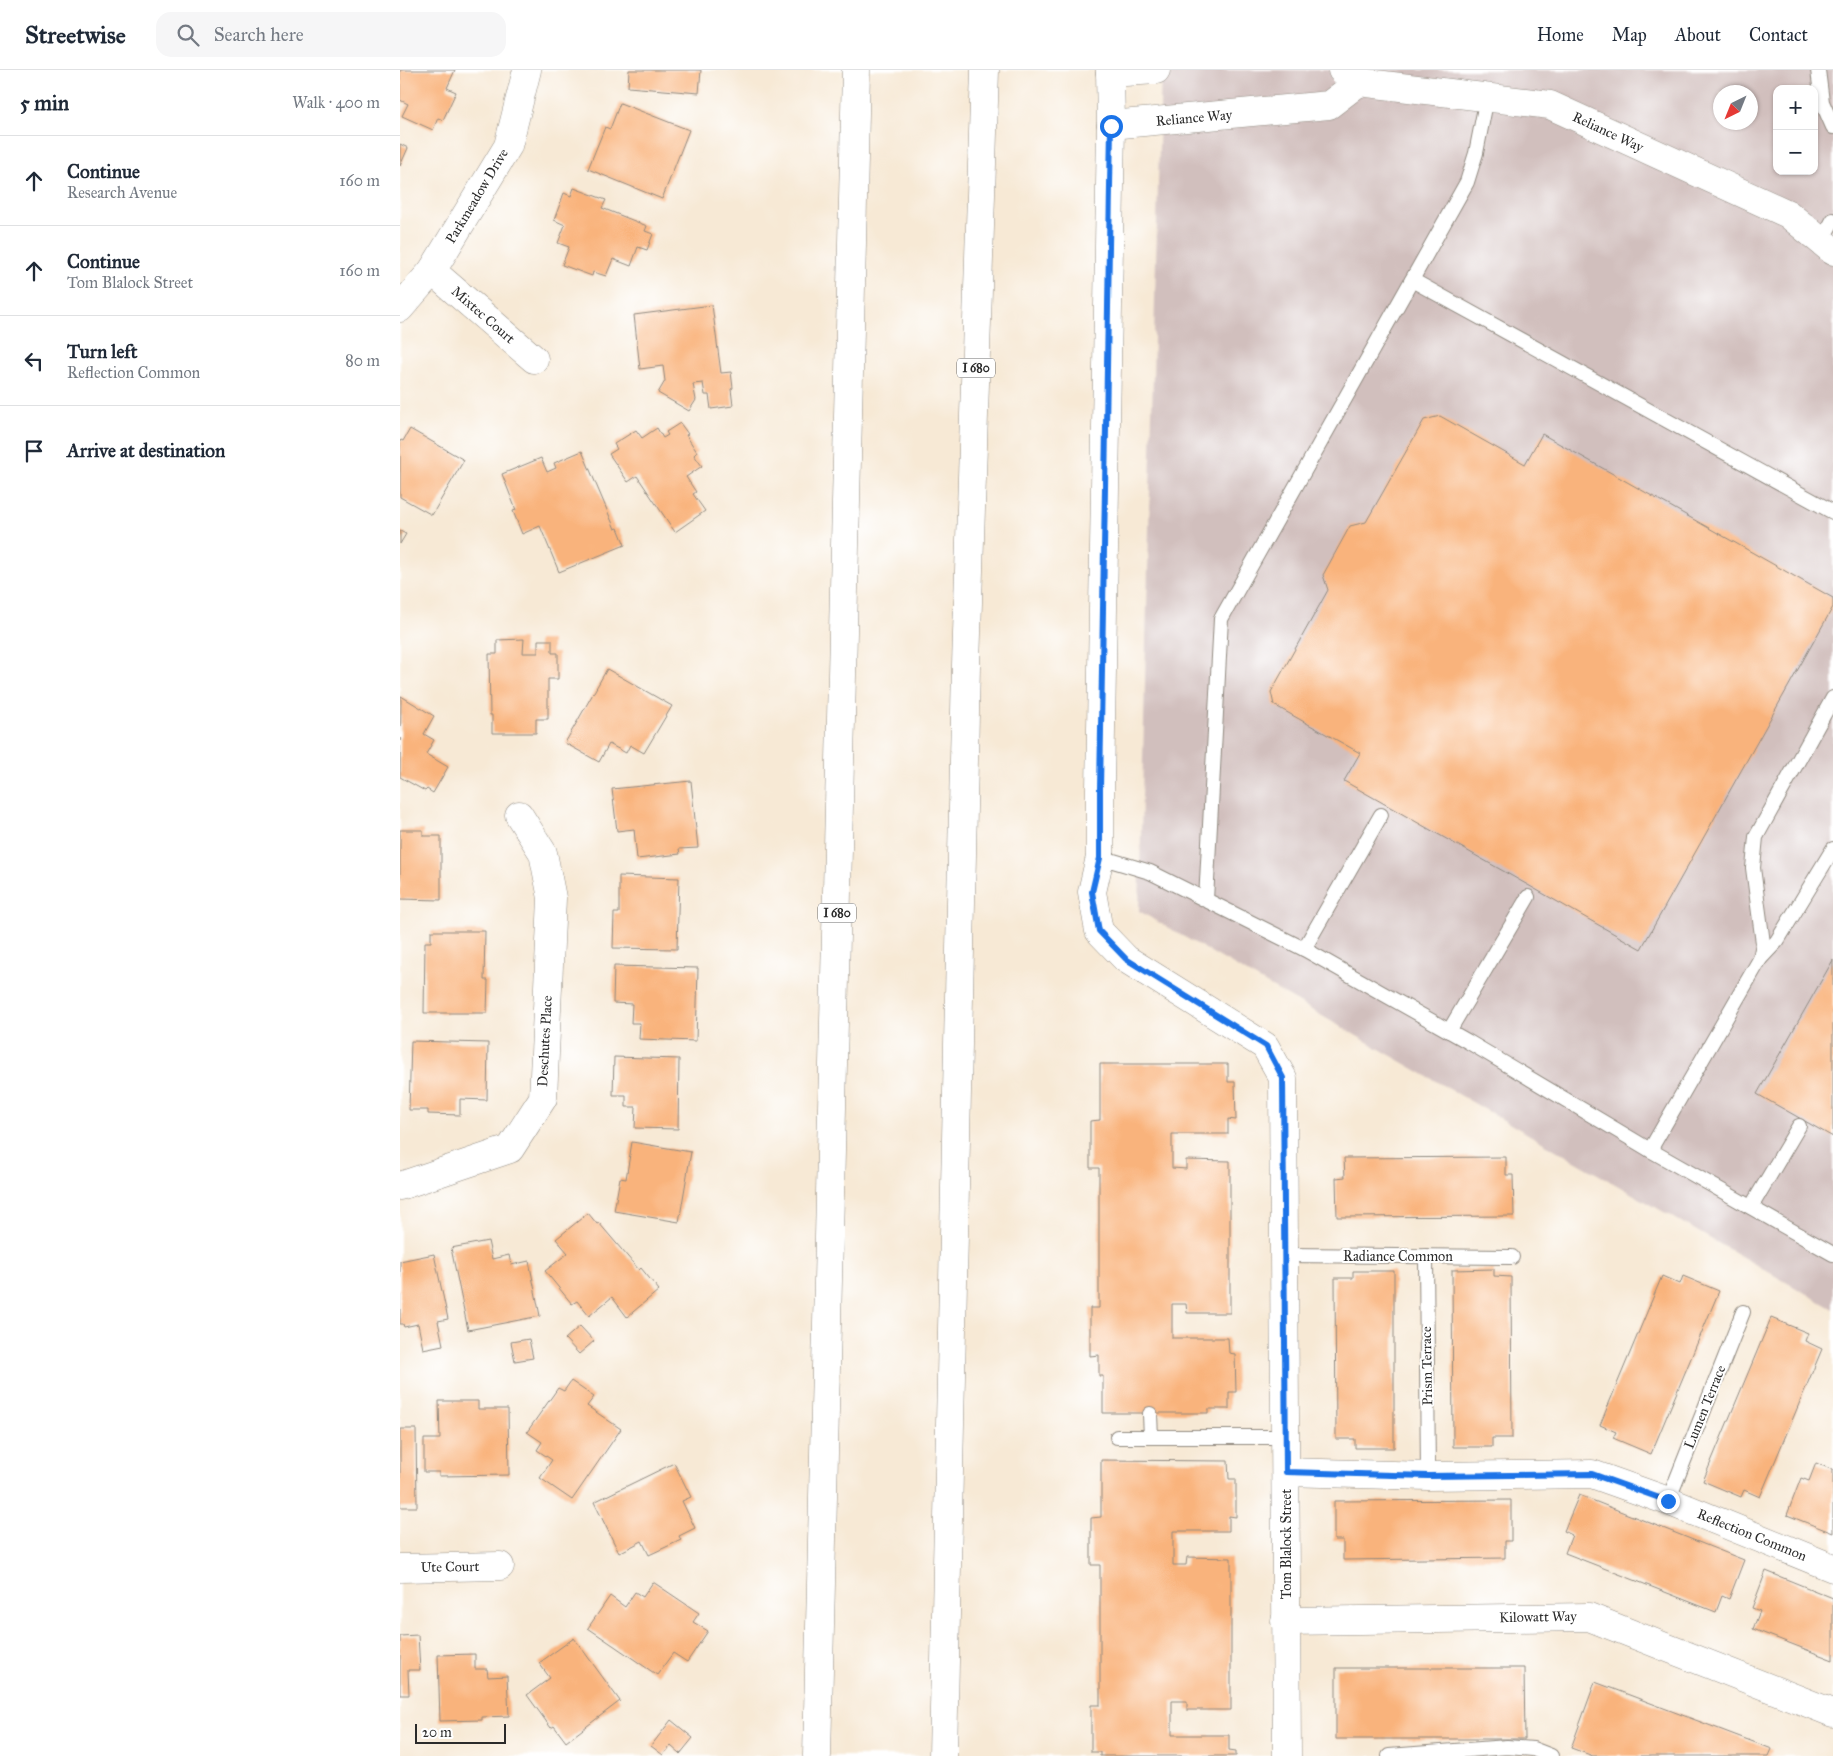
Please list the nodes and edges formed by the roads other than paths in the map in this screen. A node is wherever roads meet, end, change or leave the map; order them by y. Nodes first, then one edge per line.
1 (528, 70) edge
2 (856, 70) edge
3 (985, 70) edge
4 (1156, 70) edge
5 (1818, 70) edge
6 (1110, 72) edge
7 (1350, 76) edge
8 (1391, 78) edge
9 (1487, 97) junction
10 (1111, 126) junction
11 (1833, 127) edge
12 (1829, 238) edge
13 (432, 271) junction
14 (1412, 280) junction
15 (400, 308) edge
16 (534, 359) dead end
17 (1833, 512) edge
18 (1833, 698) edge
19 (520, 815) dead end
20 (1381, 815) dead end
21 (1833, 849) edge
22 (1100, 858) junction
23 (1528, 898) dead end
24 (1206, 900) junction
25 (1304, 949) junction
26 (1760, 959) junction
27 (1449, 1031) junction
28 (1799, 1126) dead end
29 (1650, 1150) junction
30 (400, 1186) edge
31 (1751, 1207) junction
32 (1833, 1254) edge
33 (1284, 1255) junction
34 (1426, 1256) junction
35 (1512, 1257) dead end
36 (1743, 1312) dead end
37 (1150, 1414) dead end
38 (1117, 1437) dead end
39 (1151, 1437) junction
40 (1286, 1437) junction
41 (1286, 1472) junction
42 (1428, 1476) junction
43 (1668, 1501) junction
44 (500, 1566) dead end
45 (400, 1568) edge
46 (1833, 1568) edge
47 (1285, 1621) junction
48 (1833, 1713) edge
49 (1422, 1755) edge
50 (817, 1756) edge
51 (943, 1756) edge
52 (1287, 1756) edge
53 (1389, 1756) edge
54 (1551, 1756) edge

1 - 13 main road, Parkmeadow Drive
2 - 50 main road, I 680
3 - 51 main road, I 680
4 - 6 main road
5 - 11 lane
6 - 10 main road, Tom Blalock Street
7 - 8 main road, Reliance Way
7 - 10 main road, Reliance Way
8 - 9 main road, Reliance Way
9 - 12 main road, Reliance Way
9 - 14 lane
10 - 22 main road, Tom Blalock Street
13 - 15 main road, Parkmeadow Drive
13 - 16 main road, Mixtec Court
14 - 17 lane
14 - 24 lane
18 - 26 lane
19 - 30 main road, Deschutes Place
20 - 25 lane
21 - 26 lane
22 - 24 lane
22 - 33 main road, Tom Blalock Street
23 - 27 lane
24 - 25 lane
25 - 27 lane
26 - 29 lane
27 - 29 lane
28 - 31 lane
29 - 31 lane
31 - 32 lane
33 - 34 lane, Radiance Common
33 - 40 main road, Tom Blalock Street
34 - 35 lane, Radiance Common
34 - 42 lane, Prism Terrace
36 - 43 lane, Lumen Terrace
37 - 39 lane
38 - 39 lane
39 - 40 lane
40 - 41 main road, Tom Blalock Street
41 - 42 main road, Reflection Common
41 - 47 main road, Tom Blalock Street
42 - 43 main road, Reflection Common
43 - 46 main road, Reflection Common
44 - 45 main road, Ute Court
47 - 48 main road, Kilowatt Way
47 - 52 main road, Tom Blalock Street
49 - 53 lane
49 - 54 lane

